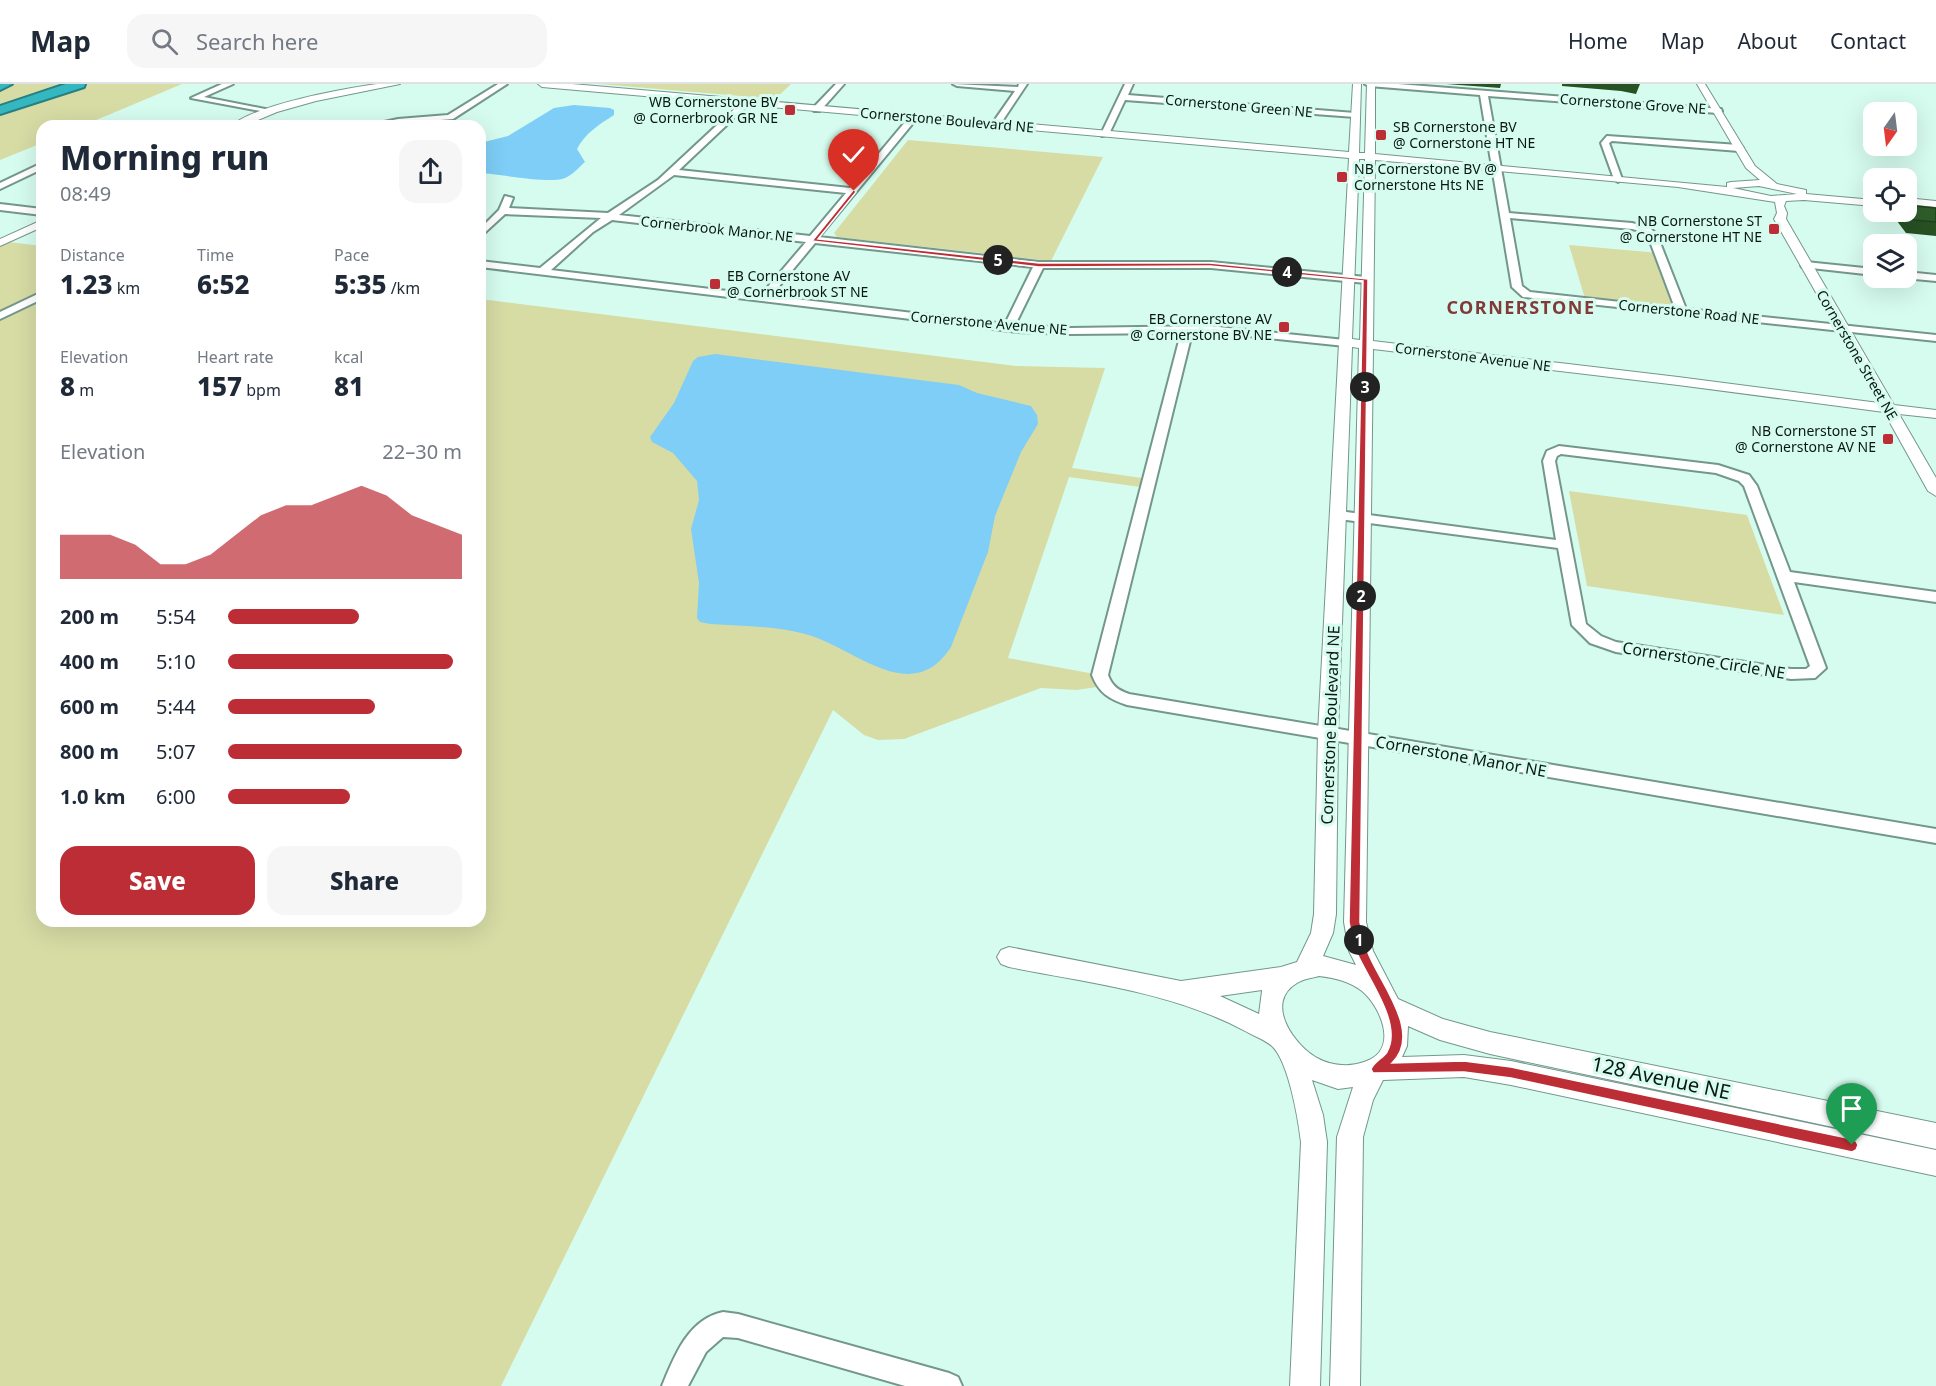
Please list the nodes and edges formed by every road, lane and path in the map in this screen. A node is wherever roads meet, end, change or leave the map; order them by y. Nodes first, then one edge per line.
1 (6, 84) edge
2 (60, 84) edge
3 (79, 84) edge
4 (229, 84) edge
5 (396, 84) edge
6 (503, 84) edge
7 (542, 84) edge
8 (840, 84) edge
9 (957, 84) edge
10 (1129, 84) edge
11 (1357, 84) edge
12 (1370, 84) edge
13 (1701, 84) edge
14 (0, 86) edge
15 (1010, 86) edge
16 (1021, 87) edge
17 (1484, 93) junction
18 (1003, 97) dead end
19 (1122, 97) junction
20 (747, 102) junction
21 (0, 105) edge
22 (817, 109) junction
23 (0, 110) edge
24 (271, 111) junction
25 (1718, 111) junction
26 (1355, 116) junction
27 (914, 117) junction
28 (250, 120) edge
29 (398, 120) edge
30 (996, 124) junction
31 (1105, 134) junction
32 (1739, 148) junction
33 (1353, 155) junction
34 (1368, 157) junction
35 (1497, 168) junction
36 (1751, 168) junction
37 (36, 169) edge
38 (671, 172) junction
39 (1618, 179) junction
40 (0, 186) edge
41 (1748, 190) junction
42 (854, 191) junction
43 (1782, 193) junction
44 (508, 198) dead end
45 (1863, 200) edge
46 (1917, 205) edge
47 (1936, 206) edge
48 (0, 207) edge
49 (36, 211) edge
50 (503, 211) junction
51 (1504, 215) junction
52 (609, 216) junction
53 (1780, 219) junction
54 (36, 226) edge
55 (486, 228) edge
56 (814, 240) junction
57 (0, 243) edge
58 (486, 265) edge
59 (1039, 265) junction
60 (1806, 266) junction
61 (1863, 271) edge
62 (542, 272) junction
63 (1917, 276) edge
64 (1348, 278) junction
65 (1936, 278) edge
66 (1366, 280) junction
67 (36, 298) edge
68 (764, 298) junction
69 (1682, 312) junction
70 (0, 316) edge
71 (1009, 327) junction
72 (1842, 328) junction
73 (1187, 329) junction
74 (1936, 338) edge
75 (1345, 343) junction
76 (1365, 345) junction
77 (1885, 404) junction
78 (1936, 406) edge
79 (1936, 414) edge
80 (1936, 491) edge
81 (1339, 515) junction
82 (1362, 518) junction
83 (1564, 545) junction
84 (1785, 576) junction
85 (1936, 597) edge
86 (1328, 733) junction
87 (1358, 738) junction
88 (1936, 836) edge
89 (1010, 957) dead end
90 (1306, 967) junction
91 (1284, 978) junction
92 (1179, 991) junction
93 (1386, 1001) junction
94 (1285, 1046) junction
95 (1376, 1070) junction
96 (1936, 1136) edge
97 (1936, 1164) edge
98 (675, 1386) edge
99 (949, 1386) edge
100 (1305, 1386) edge
101 (1345, 1386) edge

1 - 14 highway
2 - 21 highway
3 - 23 highway
4 - 24 street
5 - 24 street
6 - 29 street
7 - 20 street, Cornerstone Boulevard NE
8 - 22 street
9 - 15 street
10 - 19 street
11 - 26 street, Cornerstone Boulevard NE
12 - 17 street, Cornerstone Grove NE
12 - 34 street, Cornerstone Boulevard NE
13 - 25 street
15 - 16 street
15 - 18 street
16 - 30 street
17 - 25 street, Cornerstone Grove NE
17 - 35 street, Cornerstone Road NE
19 - 26 street, Cornerstone Green NE
19 - 31 street
20 - 22 street, Cornerstone Boulevard NE
20 - 38 street
22 - 27 street, Cornerstone Boulevard NE
24 - 28 street
25 - 32 street
26 - 33 street, Cornerstone Boulevard NE
27 - 30 street, Cornerstone Boulevard NE
27 - 42 street
30 - 31 street, Cornerstone Boulevard NE
31 - 33 street, Cornerstone Boulevard NE
32 - 36 street
32 - 39 street
33 - 34 street
33 - 64 street, Cornerstone Boulevard NE
34 - 35 street
34 - 66 street, Cornerstone Boulevard NE
35 - 39 street
35 - 51 street, Cornerstone Road NE
36 - 41 street
36 - 43 street
37 - 40 street
38 - 42 street
38 - 52 street
39 - 41 street
41 - 43 street
41 - 43 street
41 - 53 street, Cornerstone Street NE
42 - 56 street
43 - 45 street
43 - 53 street
44 - 50 street
46 - 47 street
48 - 49 street
50 - 52 street, Cornerbrook Manor NE
50 - 55 street
51 - 69 street
51 - 69 street, Cornerstone Road NE
52 - 56 street, Cornerbrook Manor NE
52 - 62 street
53 - 60 street, Cornerstone Street NE
54 - 57 street
56 - 59 street, Cornerbrook Manor NE
56 - 68 street
58 - 62 street, Cornerstone Avenue NE
59 - 64 street, Cornerbrook Manor NE
59 - 71 street
60 - 61 street
60 - 72 street, Cornerstone Street NE
62 - 68 street, Cornerstone Avenue NE
63 - 65 street
64 - 66 street, Cornerbrook Manor NE
64 - 75 street, Cornerstone Boulevard NE
66 - 76 street, Cornerstone Boulevard NE
67 - 70 street
68 - 71 street, Cornerstone Avenue NE
69 - 72 street, Cornerstone Road NE
71 - 73 street, Cornerstone Avenue NE
72 - 74 street, Cornerstone Road NE
72 - 77 street, Cornerstone Street NE
73 - 75 street, Cornerstone Avenue NE
73 - 86 street, Cornerstone Manor NE
75 - 76 street, Cornerstone Avenue NE
75 - 81 street, Cornerstone Boulevard NE
76 - 77 street, Cornerstone Avenue NE
76 - 82 street, Cornerstone Boulevard NE
77 - 78 street, Cornerstone Avenue NE
77 - 79 street, Cornerstone Avenue NE
77 - 80 street, Cornerstone Street NE
81 - 82 street
81 - 86 street, Cornerstone Boulevard NE
82 - 83 street
82 - 87 street, Cornerstone Boulevard NE
83 - 84 street, Cornerstone Circle NE
83 - 84 street, Cornerstone Circle NE
84 - 85 street
86 - 87 street, Cornerstone Manor NE
86 - 90 street, Cornerstone Boulevard NE
87 - 88 street, Cornerstone Manor NE
87 - 93 street, Cornerstone Boulevard NE
89 - 92 street
90 - 91 street
90 - 93 street
91 - 92 street
91 - 94 street
92 - 94 street
93 - 95 street
93 - 96 street, 128 Avenue NE
94 - 95 street
94 - 100 street
95 - 97 street, 128 Avenue NE
95 - 101 street
98 - 99 street

